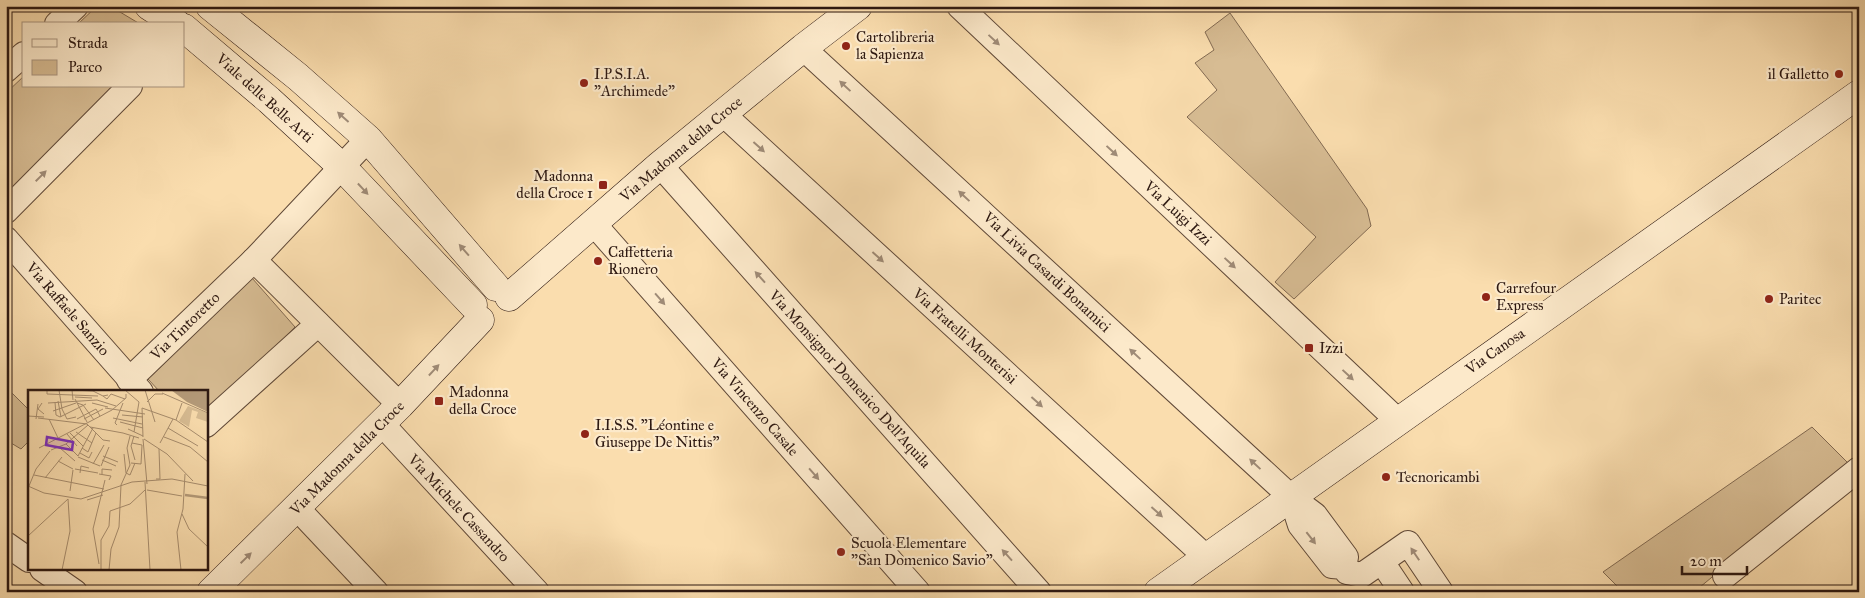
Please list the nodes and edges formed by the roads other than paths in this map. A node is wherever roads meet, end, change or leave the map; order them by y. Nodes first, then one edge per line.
1 (76, 6) edge
2 (149, 6) edge
3 (209, 6) edge
4 (959, 6) edge
5 (846, 9) edge
6 (59, 22) edge
7 (173, 22) edge
8 (185, 27) edge
9 (185, 31) edge
10 (803, 48) junction
11 (22, 56) edge
12 (6, 70) edge
13 (128, 88) edge
14 (1859, 94) edge
15 (723, 114) junction
16 (368, 139) junction
17 (660, 165) junction
18 (343, 168) junction
19 (6, 211) edge
20 (593, 223) junction
21 (6, 239) edge
22 (254, 260) junction
23 (502, 292) junction
24 (477, 313) junction
25 (318, 324) junction
26 (135, 386) edge
27 (391, 415) junction
28 (1397, 420) junction
29 (208, 423) edge
30 (1859, 470) edge
31 (1291, 497) junction
32 (297, 508) junction
33 (6, 544) edge
34 (1207, 558) junction
35 (28, 559) edge
36 (1382, 562) junction
37 (43, 570) edge
38 (1725, 576) dead end
39 (75, 592) edge
40 (211, 592) edge
41 (376, 592) edge
42 (537, 592) edge
43 (918, 592) edge
44 (1040, 592) edge
45 (1158, 592) edge
46 (1402, 592) edge
47 (1441, 592) edge

1 - 6 street
2 - 7 street, Viale delle Belle Arti
3 - 8 street
16 -> 3 street
4 -> 28 street, Via Luigi Izzi
5 - 10 street, Via Madonna della Croce
9 - 18 street, Viale delle Belle Arti
10 - 15 street, Via Madonna della Croce
31 -> 10 street, Via Livia Casardi Bonamici
11 - 12 street
19 -> 13 street
14 - 28 street, Via Canosa
15 - 17 street, Via Madonna della Croce
15 -> 34 street, Via Fratelli Monterisi
16 - 18 street
23 -> 16 street
17 - 20 street, Via Madonna della Croce
44 -> 17 street, Via Monsignor Domenico Dell'Aquila
18 - 22 street, Via Tintoretto
18 -> 24 street, Viale delle Belle Arti
20 - 23 street, Via Madonna della Croce
20 -> 43 street, Via Vincenzo Casale
21 - 26 street, Via Raffaele Sanzio
22 - 25 street
22 - 26 street, Via Tintoretto
23 - 24 street, Via Madonna della Croce
27 -> 24 street, Via Madonna della Croce
25 - 27 street
25 - 29 street
27 - 32 street, Via Madonna della Croce
27 - 42 street, Via Michele Cassandro
28 - 31 street, Via Canosa
30 - 38 street
31 - 34 street, Via Canosa
31 - 36 street, Via Livia Casardi Bonamici
40 -> 32 street, Via Madonna della Croce
32 - 41 street
33 - 35 street
34 - 45 street, Via Canosa
36 - 46 street
47 -> 36 street
37 - 39 street

